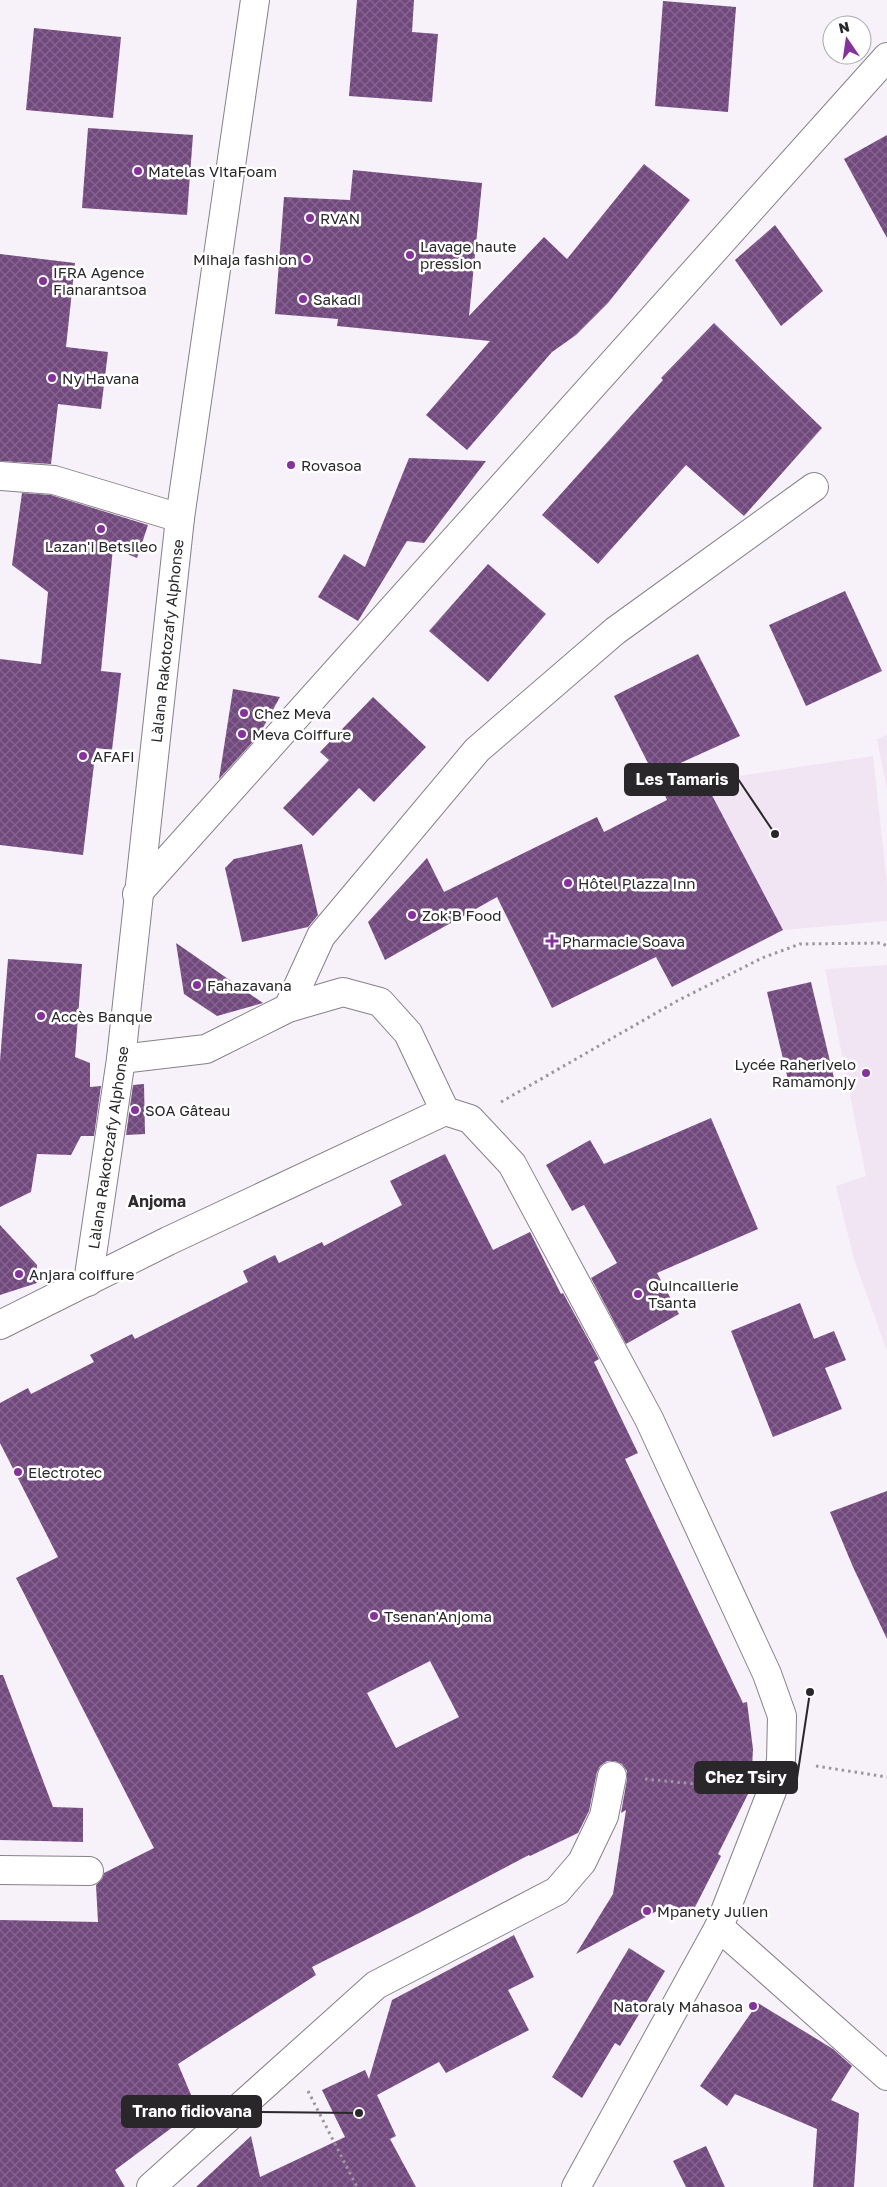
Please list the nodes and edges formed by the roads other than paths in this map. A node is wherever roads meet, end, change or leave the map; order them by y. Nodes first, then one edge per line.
1 (255, 0) edge
2 (887, 56) edge
3 (0, 476) edge
4 (814, 487) dead end
5 (180, 518) junction
6 (137, 894) junction
7 (288, 1008) junction
8 (120, 1059) junction
9 (445, 1111) junction
10 (88, 1282) junction
11 (0, 1325) edge
12 (612, 1776) road end
13 (0, 1870) edge
14 (89, 1871) dead end
15 (719, 1927) junction
16 (887, 2076) edge
17 (151, 2187) edge
18 (576, 2187) edge

1 - 5 street, Làlana Rakotozafy Alphonse
2 - 6 street
3 - 5 street
4 - 7 street
5 - 6 street, Làlana Rakotozafy Alphonse
6 - 8 street, Làlana Rakotozafy Alphonse
7 - 8 street
7 - 9 street
8 - 10 street, Làlana Rakotozafy Alphonse
9 - 10 street
9 - 15 street
10 - 11 street
12 - 17 street
13 - 14 street
15 - 16 street
15 - 18 street

